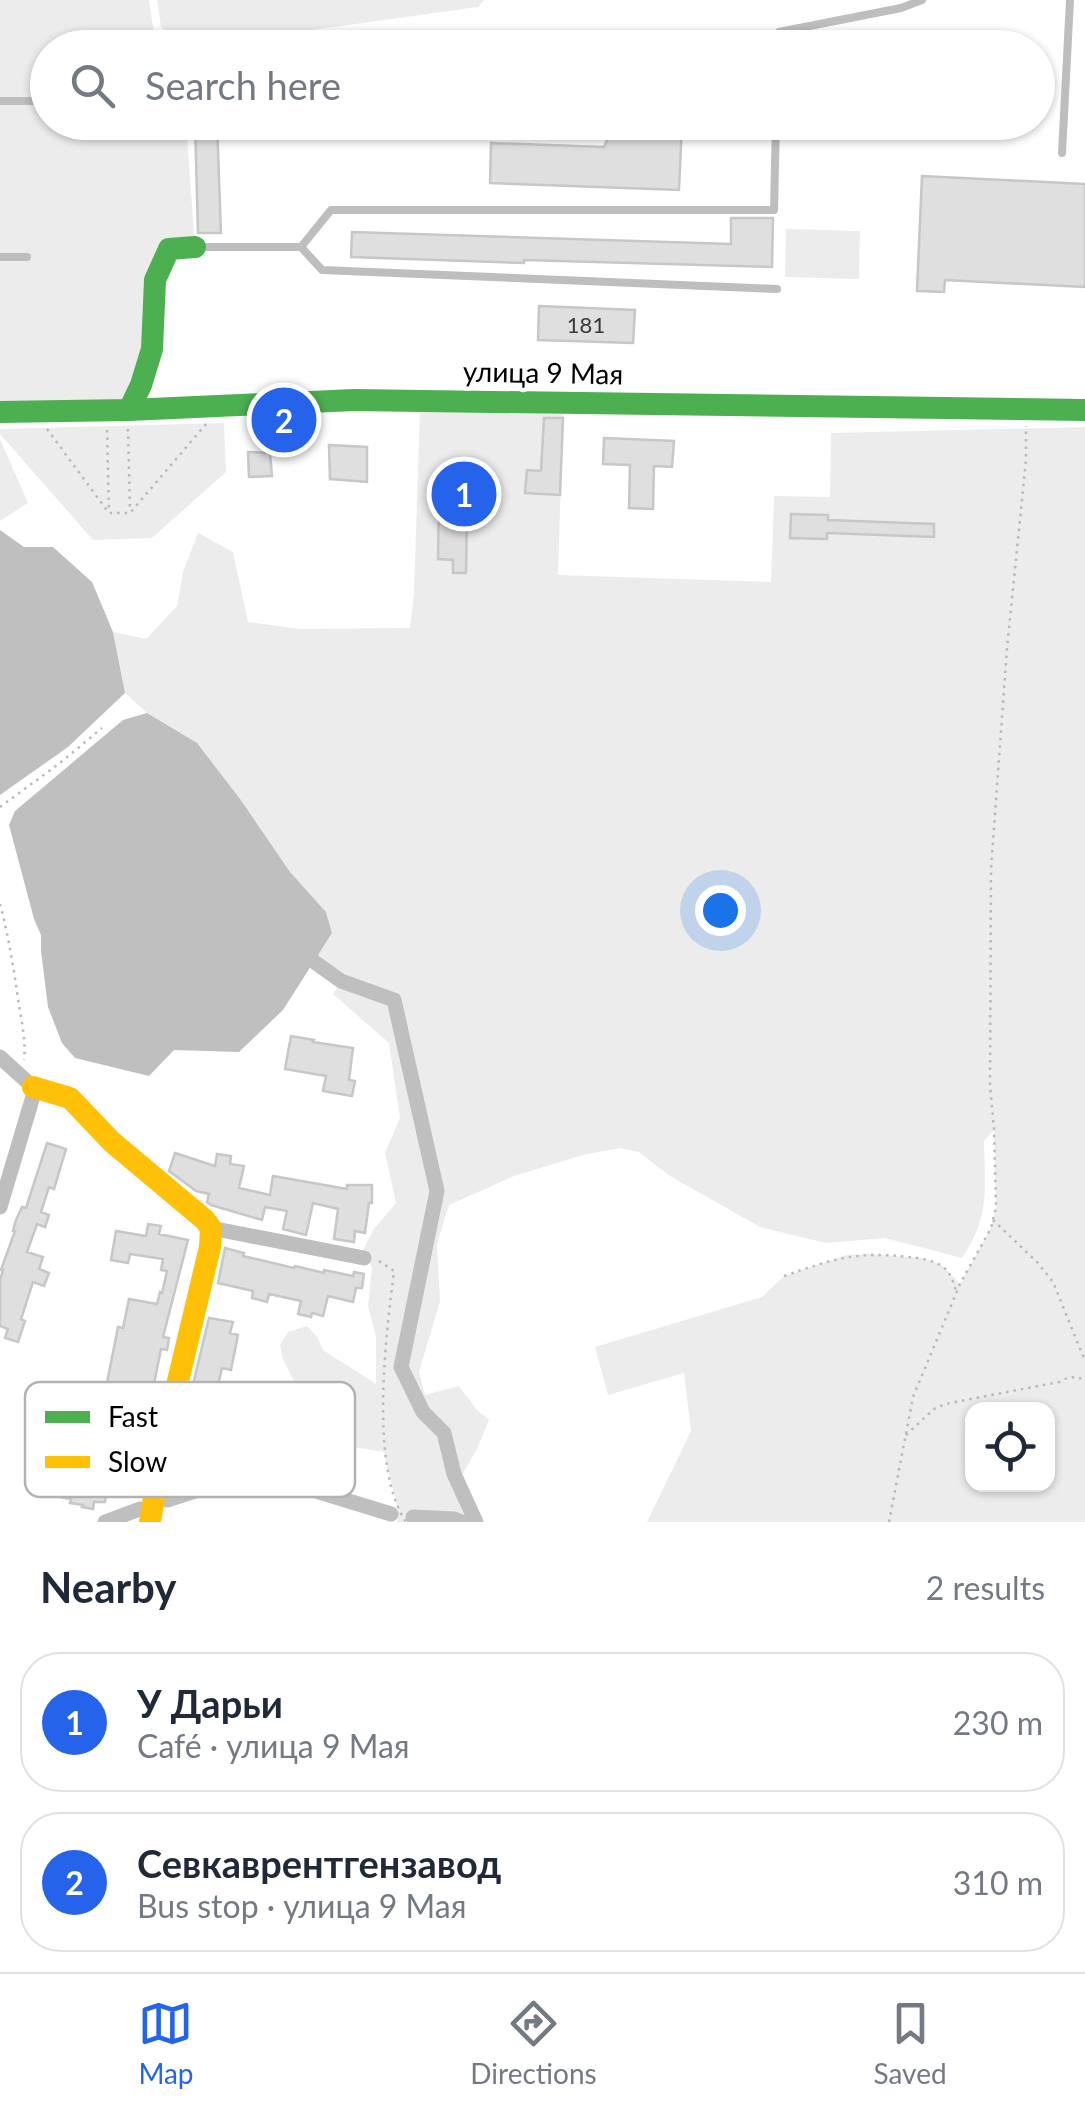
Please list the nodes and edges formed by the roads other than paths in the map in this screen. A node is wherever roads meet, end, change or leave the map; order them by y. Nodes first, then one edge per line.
1 (922, 0) edge
2 (1070, 0) edge
3 (789, 30) edge
4 (0, 101) edge
5 (30, 101) edge
6 (776, 140) edge
7 (1062, 153) dead end
8 (301, 247) junction
9 (195, 248) joint
10 (0, 257) edge
11 (27, 257) dead end
12 (777, 288) dead end
13 (1085, 410) edge
14 (0, 412) edge
15 (128, 418) junction
16 (0, 1057) edge
17 (28, 1082) junction
18 (0, 1208) edge
19 (210, 1228) junction
20 (364, 1258) road end
21 (178, 1382) edge
22 (154, 1497) edge
23 (150, 1522) edge

1 - 3 lane
2 - 7 lane
4 - 5 lane
6 - 8 lane
8 - 9 lane
8 - 12 lane
9 - 15 street
10 - 11 lane
13 - 15 street, улица 9 Мая
14 - 15 street, улица 9 Мая
16 - 17 street
17 - 18 street
17 - 19 street
19 - 20 street
19 - 21 street
22 - 23 street

